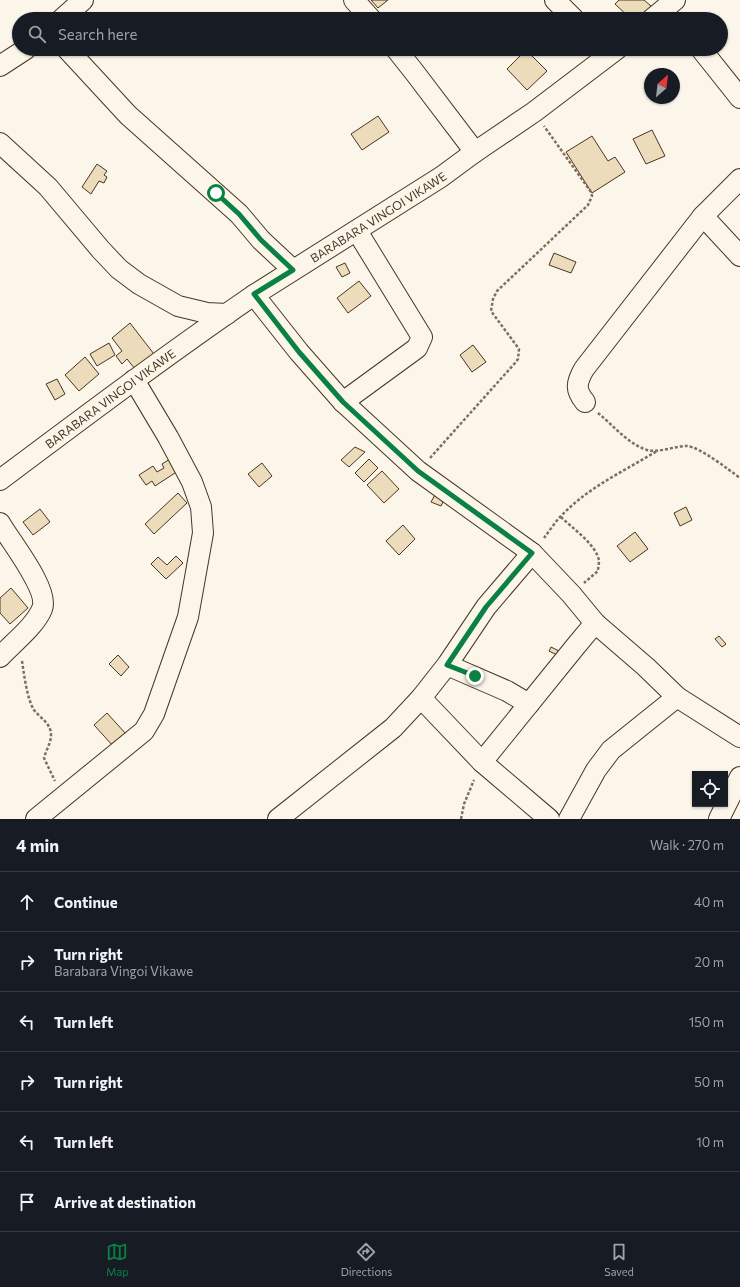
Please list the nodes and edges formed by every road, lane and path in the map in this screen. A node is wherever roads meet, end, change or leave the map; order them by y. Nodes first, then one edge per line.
1 (83, 0) edge
2 (354, 0) edge
3 (555, 0) edge
4 (70, 12) edge
5 (364, 12) edge
6 (567, 12) edge
7 (15, 56) edge
8 (73, 56) edge
9 (402, 56) edge
10 (605, 56) edge
11 (707, 56) edge
12 (0, 66) edge
13 (740, 98) edge
14 (534, 112) junction
15 (0, 143) edge
16 (475, 152) junction
17 (740, 179) edge
18 (703, 216) junction
19 (357, 231) junction
20 (740, 256) edge
21 (293, 270) junction
22 (254, 294) junction
23 (226, 314) junction
24 (134, 380) junction
25 (343, 402) junction
26 (585, 402) joint
27 (658, 450) junction
28 (418, 471) junction
29 (740, 478) edge
30 (0, 480) edge
31 (560, 517) junction
32 (0, 523) edge
33 (532, 553) junction
34 (571, 594) junction
35 (595, 623) junction
36 (19, 637) junction
37 (0, 657) edge
38 (447, 665) junction
39 (677, 697) junction
40 (421, 698) junction
41 (529, 704) junction
42 (740, 737) edge
43 (482, 762) junction
44 (740, 777) edge
45 (63, 798) junction
46 (36, 819) edge
47 (278, 819) edge
48 (461, 819) edge
49 (549, 819) edge
50 (569, 819) edge
51 (719, 819) edge

1 - 4 street
2 - 5 street
3 - 6 street
7 - 12 street
8 - 21 street
9 - 16 street
10 - 14 street, BARABARA VINGOI VIKAWE
11 - 13 street
14 - 16 street, BARABARA VINGOI VIKAWE
14 - 28 path
15 - 23 street
16 - 19 street, BARABARA VINGOI VIKAWE
17 - 18 street
18 - 20 street
18 - 26 street
19 - 21 street, BARABARA VINGOI VIKAWE
19 - 25 street
21 - 22 street, BARABARA VINGOI VIKAWE
22 - 23 street, BARABARA VINGOI VIKAWE
22 - 25 street
23 - 24 street, BARABARA VINGOI VIKAWE
24 - 30 street, BARABARA VINGOI VIKAWE
24 - 45 street
25 - 28 street
26 - 27 path
27 - 29 path
27 - 31 path
28 - 33 street
31 - 33 path
31 - 34 path
32 - 36 street
33 - 34 street
33 - 38 street
34 - 35 street
35 - 39 street
35 - 41 street
36 - 37 street
36 - 45 path
38 - 40 street
38 - 41 street
39 - 42 street
39 - 50 street
40 - 43 street
40 - 47 street
41 - 43 street
43 - 48 path
43 - 49 street
44 - 51 street
45 - 46 street

